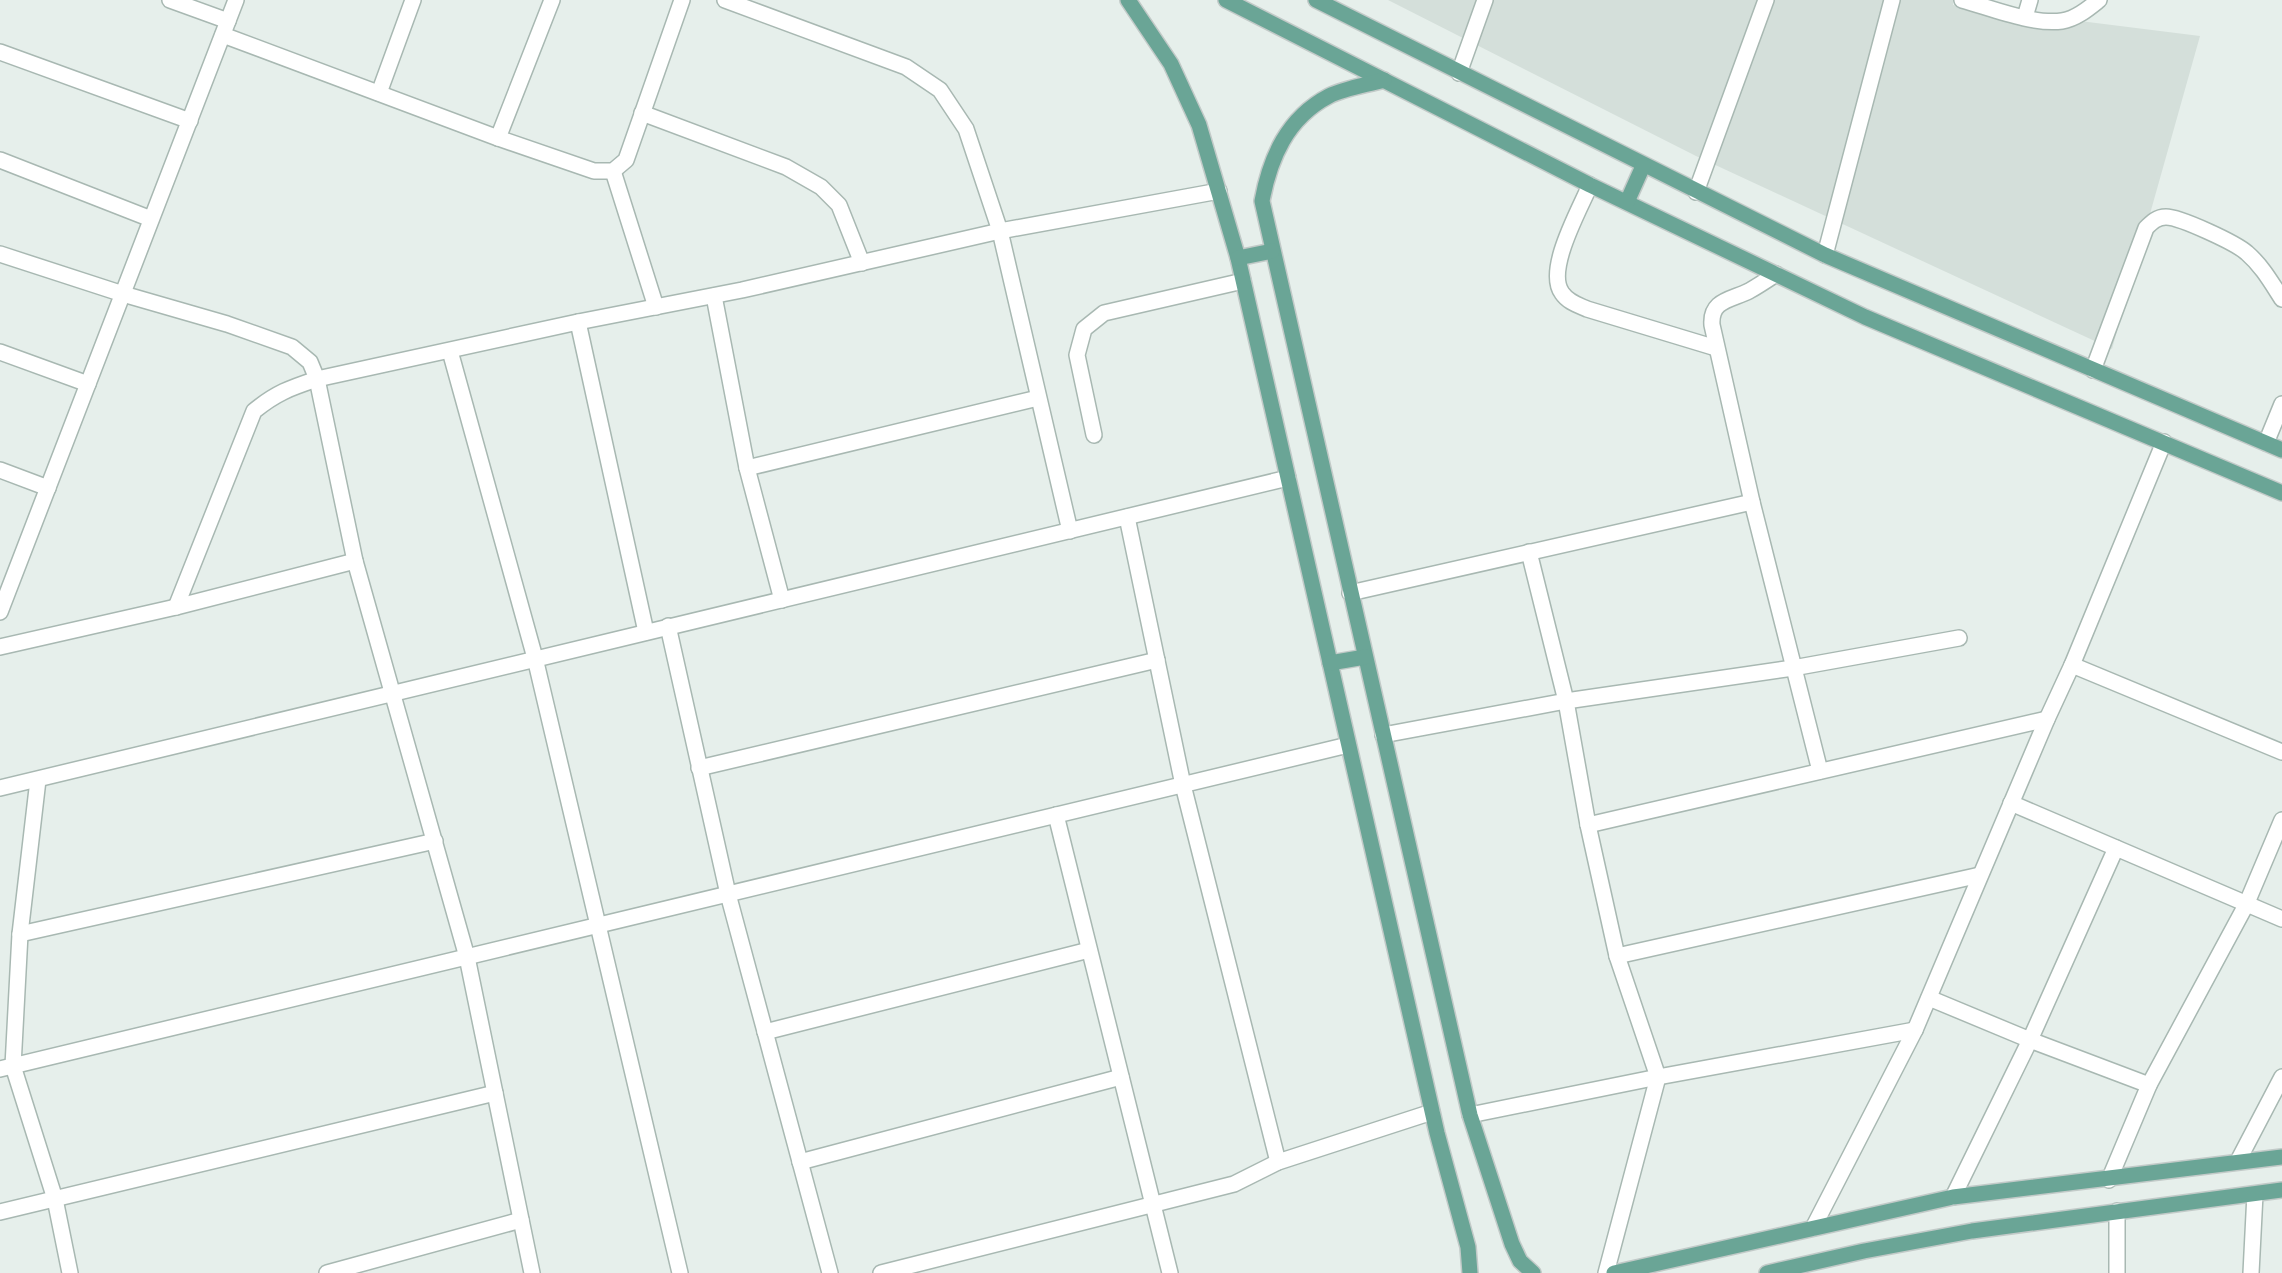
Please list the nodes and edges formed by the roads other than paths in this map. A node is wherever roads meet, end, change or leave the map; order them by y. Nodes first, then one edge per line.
1 (170, 0) edge
2 (236, 0) edge
3 (413, 0) edge
4 (552, 0) edge
5 (682, 0) edge
6 (725, 0) edge
7 (1128, 0) edge
8 (1226, 0) edge
9 (1316, 0) edge
10 (1485, 0) edge
11 (1766, 0) edge
12 (1892, 0) edge
13 (1962, 0) edge
14 (2030, 0) edge
15 (2099, 0) edge
16 (2025, 17) junction
17 (228, 20) junction
18 (223, 35) junction
19 (0, 52) edge
20 (1459, 73) junction
21 (1384, 80) junction
22 (379, 93) junction
23 (642, 113) junction
24 (190, 120) junction
25 (498, 138) junction
26 (0, 160) edge
27 (1643, 166) junction
28 (613, 171) junction
29 (1590, 185) junction
30 (1219, 191) junction
31 (1696, 192) junction
32 (1627, 202) junction
33 (151, 219) junction
34 (1000, 231) junction
35 (1272, 252) junction
36 (0, 254) edge
37 (1825, 255) junction
38 (1238, 258) junction
39 (862, 263) junction
40 (1776, 274) junction
41 (1243, 281) junction
42 (122, 294) junction
43 (714, 296) junction
44 (2282, 299) edge
45 (656, 307) junction
46 (578, 322) junction
47 (1716, 348) junction
48 (450, 350) junction
49 (0, 352) edge
50 (2093, 370) junction
51 (317, 379) junction
52 (88, 384) junction
53 (1038, 398) junction
54 (2282, 404) edge
55 (1094, 435) dead end
56 (2164, 442) junction
57 (2266, 443) junction
58 (2282, 450) edge
59 (747, 468) junction
60 (0, 470) edge
61 (1288, 478) junction
62 (48, 488) junction
63 (2282, 493) edge
64 (1752, 502) junction
65 (1127, 517) junction
66 (1070, 531) junction
67 (1529, 552) junction
68 (355, 561) junction
69 (1350, 593) junction
70 (782, 600) junction
71 (176, 607) junction
72 (0, 612) edge
73 (668, 626) junction
74 (646, 632) junction
75 (1959, 638) dead end
76 (0, 647) edge
77 (1365, 657) junction
78 (535, 658) junction
79 (1157, 660) junction
80 (1330, 663) junction
81 (2072, 665) junction
82 (1794, 668) junction
83 (393, 692) junction
84 (1566, 701) junction
85 (2047, 719) junction
86 (1383, 736) junction
87 (1348, 745) junction
88 (2282, 752) edge
89 (700, 768) junction
90 (1820, 771) junction
91 (38, 780) junction
92 (1183, 784) junction
93 (0, 788) edge
94 (2011, 803) junction
95 (1056, 815) junction
96 (2282, 820) edge
97 (1588, 825) junction
98 (435, 842) junction
99 (2116, 848) junction
100 (1980, 875) junction
101 (728, 894) junction
102 (2246, 905) junction
103 (2282, 920) edge
104 (596, 926) junction
105 (20, 934) junction
106 (1089, 950) junction
107 (1617, 956) junction
108 (467, 957) junction
109 (1929, 998) junction
110 (1915, 1030) junction
111 (765, 1032) junction
112 (2030, 1040) junction
113 (6, 1067) edge
114 (1121, 1077) junction
115 (1658, 1077) junction
116 (2282, 1078) edge
117 (2149, 1085) junction
118 (495, 1093) junction
119 (1432, 1112) junction
120 (1470, 1115) junction
121 (2282, 1158) edge
122 (800, 1162) junction
123 (1278, 1162) junction
124 (2238, 1162) junction
125 (2110, 1180) junction
126 (2282, 1190) edge
127 (2256, 1194) junction
128 (1953, 1196) junction
129 (55, 1199) junction
130 (1153, 1205) junction
131 (2117, 1211) junction
132 (0, 1212) edge
133 (521, 1220) junction
134 (1813, 1228) junction
135 (70, 1273) edge
136 (327, 1273) edge
137 (532, 1273) edge
138 (680, 1273) edge
139 (830, 1273) edge
140 (881, 1273) edge
141 (1170, 1273) edge
142 (1470, 1273) edge
143 (1533, 1273) edge
144 (1617, 1273) edge
145 (1767, 1273) edge
146 (2117, 1273) edge
147 (2251, 1273) edge

1 - 17 street
2 - 17 street
3 - 22 street
4 - 25 street
5 - 23 street
6 - 34 street
7 - 30 main road
8 - 21 main road
9 - 20 main road
10 - 20 street
11 - 31 street
12 - 37 street
13 - 16 street
14 - 16 street
15 - 16 street
17 - 18 street
18 - 22 street
18 - 24 street
19 - 24 street
20 - 27 main road
21 - 29 main road
21 - 35 main road
22 - 25 street
23 - 28 street
23 - 39 street
24 - 33 street
25 - 28 street
26 - 33 street
27 - 31 main road
27 - 32 main road
28 - 45 street
29 - 32 main road
29 - 47 street
30 - 34 street
30 - 38 main road
31 - 37 main road
32 - 40 main road
33 - 42 street
34 - 39 street
34 - 53 street
35 - 38 main road
35 - 69 main road
36 - 42 street
37 - 50 main road
38 - 41 main road
39 - 43 street
40 - 47 street
40 - 56 main road
41 - 55 street
41 - 61 main road
42 - 51 street
42 - 52 street
43 - 45 street
43 - 59 street
44 - 50 street
45 - 46 street
46 - 48 street
46 - 74 street
47 - 64 street
48 - 51 street
48 - 78 street
49 - 52 street
50 - 57 main road
51 - 68 street
51 - 71 street
52 - 62 street
53 - 59 street
53 - 66 street
54 - 57 street
56 - 63 main road
56 - 81 street
57 - 58 main road
59 - 70 street
60 - 62 street
61 - 65 street
61 - 80 main road
62 - 72 street
64 - 67 street
64 - 82 street
65 - 66 street
65 - 79 street
66 - 70 street
67 - 69 street
67 - 84 street
68 - 71 street
68 - 83 street
69 - 77 main road
70 - 73 street
71 - 76 street
73 - 74 street
73 - 89 street
74 - 78 street
75 - 82 street
77 - 80 main road
77 - 86 main road
78 - 83 street
78 - 104 street
79 - 89 street
79 - 92 street
80 - 87 main road
81 - 85 street
81 - 88 street
82 - 84 street
82 - 90 street
83 - 91 street
83 - 98 street
84 - 86 street
84 - 97 street
85 - 90 street
85 - 94 street
86 - 120 main road
87 - 92 street
87 - 119 main road
89 - 101 street
90 - 97 street
91 - 93 street
91 - 105 street
92 - 95 street
92 - 123 street
94 - 99 street
94 - 100 street
95 - 101 street
95 - 106 street
96 - 102 street
97 - 107 street
98 - 105 street
98 - 108 street
99 - 102 street
99 - 112 street
100 - 107 street
100 - 109 street
101 - 104 street
101 - 111 street
102 - 103 street
102 - 117 street
104 - 108 street
104 - 138 street
105 - 113 street
106 - 111 street
106 - 114 street
107 - 115 street
108 - 113 street
108 - 118 street
109 - 110 street
109 - 112 street
110 - 115 street
110 - 134 street
111 - 122 street
112 - 117 street
112 - 128 street
113 - 129 street
114 - 122 street
114 - 130 street
115 - 120 street
115 - 144 street
116 - 124 street
117 - 125 street
118 - 129 street
118 - 133 street
119 - 123 street
119 - 142 main road
120 - 143 main road
121 - 124 main road
122 - 139 street
123 - 130 street
124 - 125 main road
125 - 128 main road
126 - 127 main road
127 - 131 main road
127 - 147 street
128 - 134 main road
129 - 132 street
129 - 135 street
130 - 140 street
130 - 141 street
131 - 145 main road
131 - 146 street
133 - 136 street
133 - 137 street
134 - 144 main road

